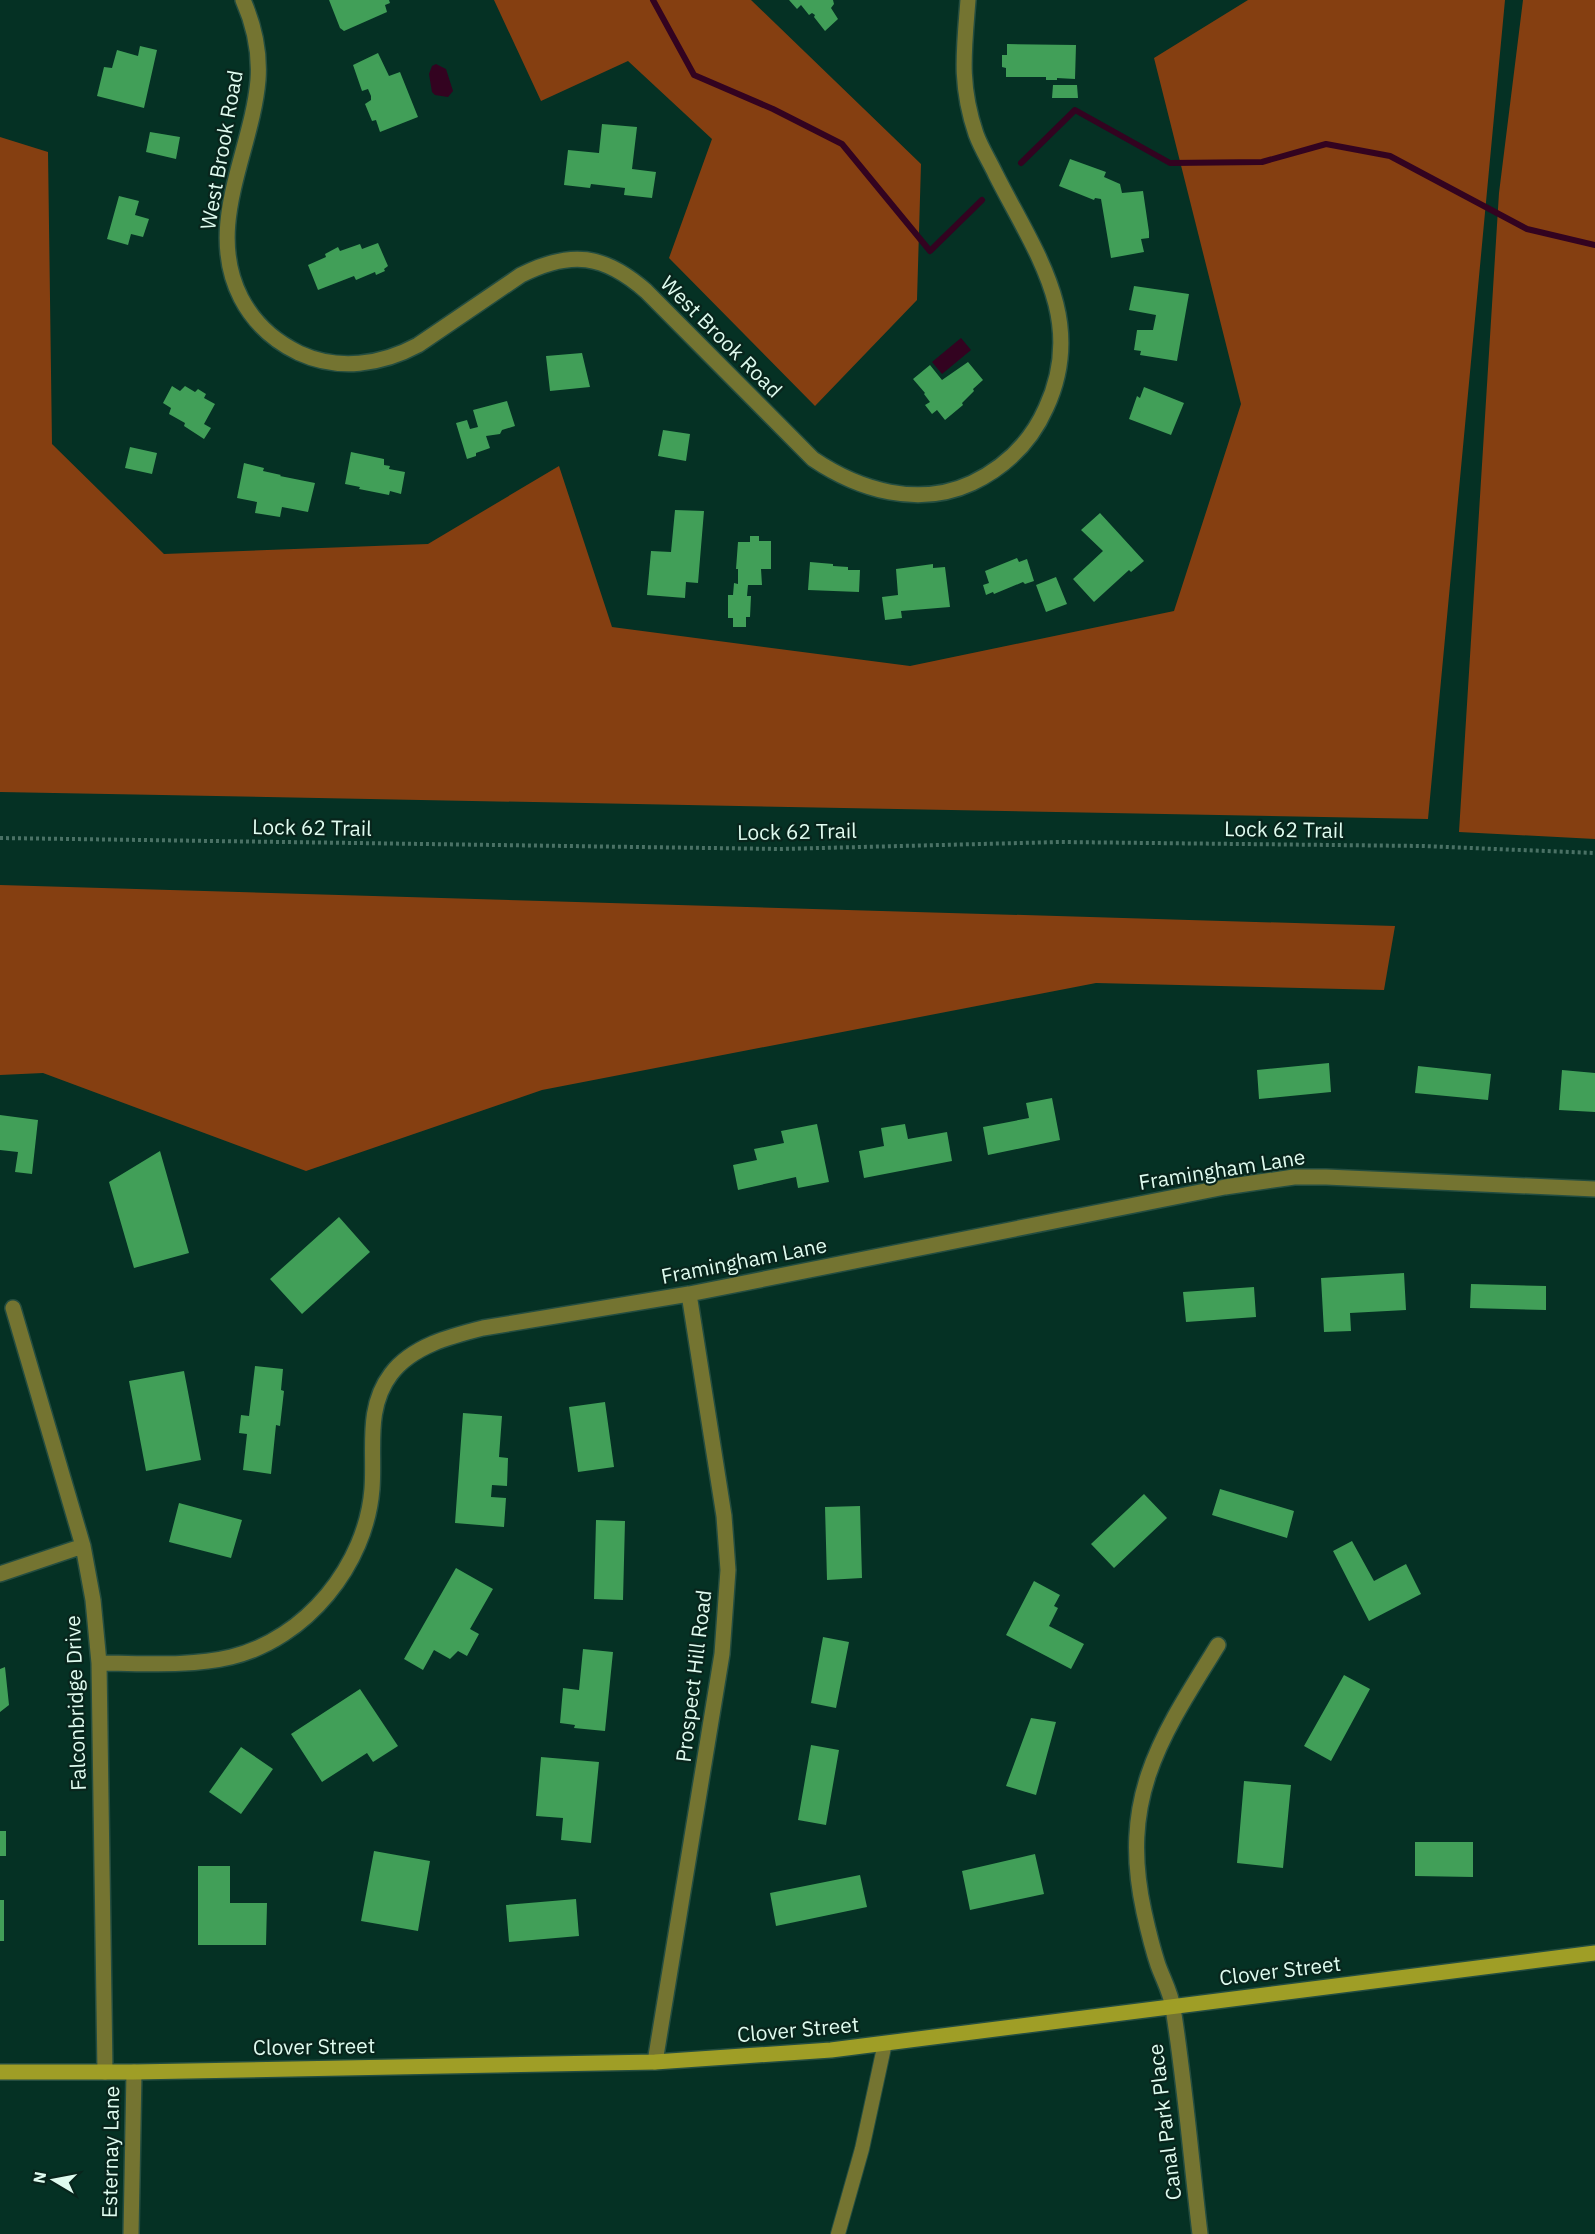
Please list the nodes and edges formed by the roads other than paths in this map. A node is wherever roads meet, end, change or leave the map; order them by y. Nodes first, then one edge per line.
1 (243, 0) edge
2 (968, 0) edge
3 (1595, 1189) edge
4 (689, 1294) junction
5 (13, 1308) dead end
6 (83, 1546) junction
7 (0, 1574) edge
8 (1218, 1646) dead end
9 (99, 1663) junction
10 (1595, 1953) edge
11 (1173, 2005) junction
12 (885, 2043) junction
13 (655, 2062) junction
14 (0, 2072) edge
15 (105, 2072) junction
16 (134, 2072) junction
17 (131, 2234) edge
18 (838, 2234) edge
19 (1200, 2234) edge

1 - 2 street, West Brook Road
3 - 4 street, Framingham Lane
4 - 9 street, Framingham Lane
4 - 13 street, Prospect Hill Road
5 - 6 street, Falconbridge Drive
6 - 7 street
6 - 9 street, Falconbridge Drive
8 - 11 street, Canal Park Place
9 - 15 street, Falconbridge Drive
10 - 11 main road, Clover Street
11 - 12 main road, Clover Street
11 - 19 street, Canal Park Place
12 - 13 main road, Clover Street
12 - 18 lane
13 - 16 main road, Clover Street
14 - 15 main road, Clover Street
15 - 16 main road, Clover Street
16 - 17 street, Esternay Lane

